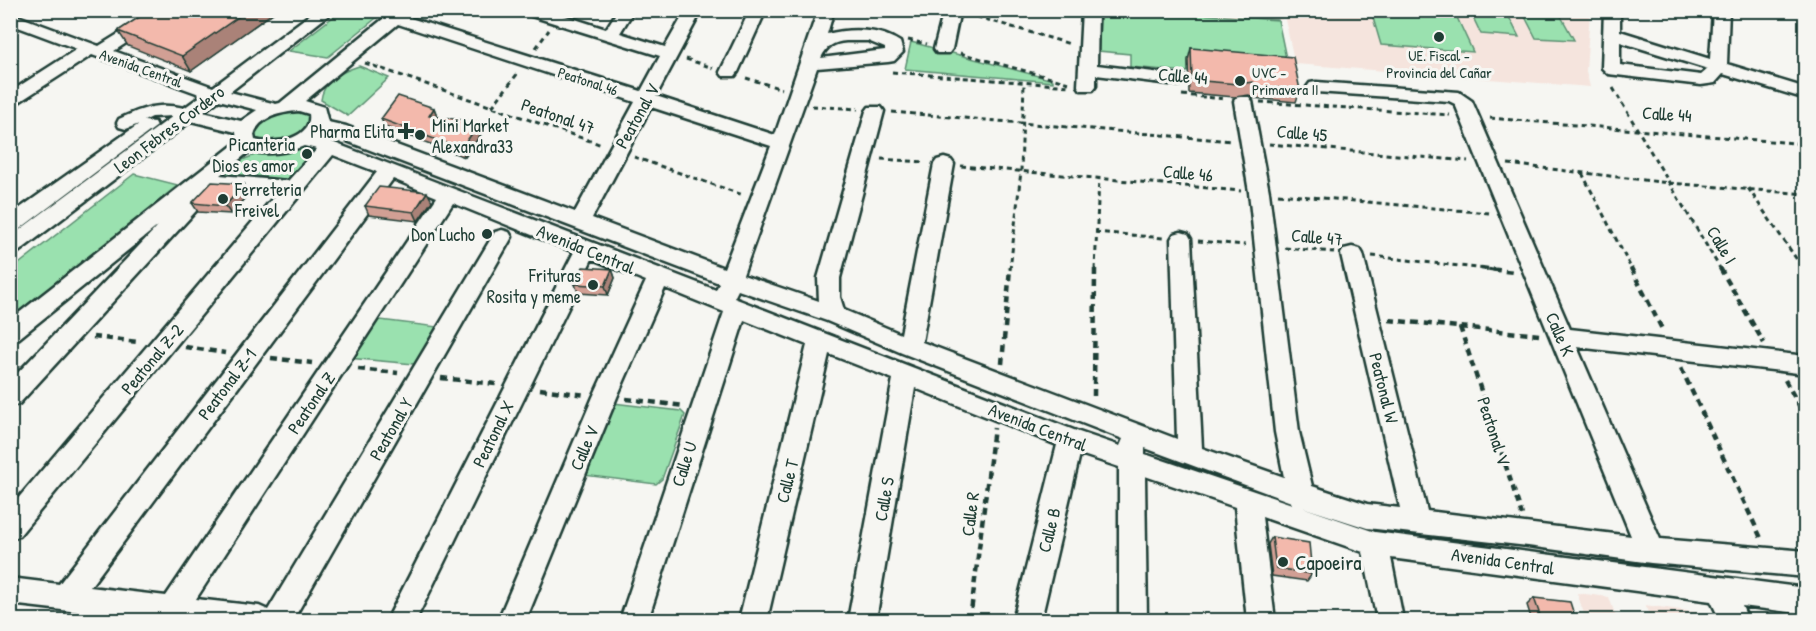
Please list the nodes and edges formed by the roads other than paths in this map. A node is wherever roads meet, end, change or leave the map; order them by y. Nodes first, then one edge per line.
1 (34, 10) edge
2 (169, 10) edge
3 (327, 10) edge
4 (528, 10) edge
5 (626, 10) edge
6 (694, 10) edge
7 (759, 10) edge
8 (826, 10) edge
9 (1090, 10) edge
10 (1612, 10) edge
11 (1721, 10) edge
12 (300, 11) edge
13 (959, 12) edge
14 (400, 14) edge
15 (13, 18) edge
16 (1613, 34) junction
17 (610, 36) junction
18 (944, 48) dead end
19 (94, 51) junction
20 (670, 54) junction
21 (1718, 68) junction
22 (729, 72) dead end
23 (1177, 87) road end
24 (1316, 87) dead end
25 (207, 92) junction
26 (1806, 94) edge
27 (646, 99) junction
28 (10, 100) edge
29 (1244, 101) road end
30 (280, 107) junction
31 (875, 111) road end
32 (179, 112) junction
33 (310, 132) junction
34 (246, 136) junction
35 (782, 143) junction
36 (329, 147) junction
37 (944, 164) road end
38 (388, 170) junction
39 (292, 189) junction
40 (449, 194) junction
41 (10, 207) edge
42 (580, 221) junction
43 (10, 226) edge
44 (502, 237) dead end
45 (1181, 239) road end
46 (10, 248) edge
47 (586, 249) junction
48 (1352, 254) road end
49 (659, 278) junction
50 (731, 279) junction
51 (729, 305) junction
52 (835, 315) junction
53 (10, 333) edge
54 (1561, 337) junction
55 (820, 341) junction
56 (910, 346) junction
57 (1806, 365) edge
58 (905, 376) junction
59 (10, 397) edge
60 (1133, 431) junction
61 (1071, 440) junction
62 (1190, 453) junction
63 (1132, 461) junction
64 (1301, 496) junction
65 (1246, 500) junction
66 (1417, 522) junction
67 (10, 528) edge
68 (1375, 544) junction
69 (1651, 551) junction
70 (1806, 564) edge
71 (1720, 590) junction
72 (10, 591) edge
73 (66, 597) junction
74 (1806, 601) edge
75 (172, 611) junction
76 (121, 613) edge
77 (1388, 614) dead end
78 (259, 621) edge
79 (278, 621) edge
80 (401, 621) edge
81 (512, 621) edge
82 (634, 621) edge
83 (753, 621) edge
84 (862, 621) edge
85 (1027, 621) edge
86 (1133, 621) edge
87 (1261, 621) edge
88 (1734, 621) edge

1 - 15 street
2 - 19 street
3 - 25 street, Leon Febres Cordero
4 - 17 street
5 - 17 street
6 - 20 street, Peatonal V
7 - 22 street
8 - 35 street, Calle U
9 - 23 street
10 - 16 street
11 - 21 street
12 - 25 street, Leon Febres Cordero
13 - 18 street
14 - 27 street, Peatonal 46
14 - 30 street
15 - 19 street, Avenida Central
16 - 21 street
16 - 21 street
17 - 20 street
19 - 25 street, Avenida Central
19 - 28 street
20 - 27 street, Peatonal V
21 - 26 street
24 - 54 street, Calle K
25 - 30 street, Avenida Central
25 - 32 street, Leon Febres Cordero
27 - 35 street, Peatonal 46
27 - 42 street, Peatonal V
29 - 64 street
30 - 33 street, Avenida Central
30 - 34 street
31 - 52 street
32 - 34 street, Avenida Central
32 - 41 street
32 - 43 street, Leon Febres Cordero
32 - 46 street, Leon Febres Cordero
33 - 34 street, Avenida Central
33 - 36 street, Avenida Central
33 - 42 street, Avenida Central
34 - 53 street
35 - 50 street, Calle U
36 - 38 street, Avenida Central
36 - 39 street, Peatonal Z-2
37 - 56 street
38 - 40 street, Avenida Central
38 - 73 street, Peatonal Z-1
39 - 59 street
39 - 67 street, Peatonal Z-2
40 - 47 street, Avenida Central
40 - 75 street, Peatonal Z
42 - 50 street, Avenida Central
44 - 79 street, Peatonal Y
45 - 62 street
47 - 49 street, Avenida Central
47 - 80 street, Peatonal X
48 - 66 street, Peatonal W
49 - 51 street, Avenida Central
49 - 81 street, Calle V
50 - 51 street, Calle U
50 - 52 street, Avenida Central
51 - 55 street, Avenida Central
51 - 82 street, Calle U
52 - 56 street, Avenida Central
54 - 57 street
54 - 69 street, Calle K
55 - 58 street, Avenida Central
55 - 83 street, Calle T
56 - 60 street, Avenida Central
58 - 61 street, Avenida Central
58 - 84 street, Calle S
60 - 62 street, Avenida Central
60 - 63 street
61 - 63 street, Avenida Central
61 - 85 street, Calle B
62 - 64 street, Avenida Central
63 - 65 street, Avenida Central
63 - 86 street
64 - 66 street, Avenida Central
65 - 68 street, Avenida Central
65 - 87 street
66 - 69 street, Avenida Central
68 - 71 street, Avenida Central
68 - 77 street
69 - 70 street, Avenida Central
71 - 74 street, Avenida Central
71 - 88 street
72 - 73 street
73 - 76 street
75 - 76 street
75 - 78 street

